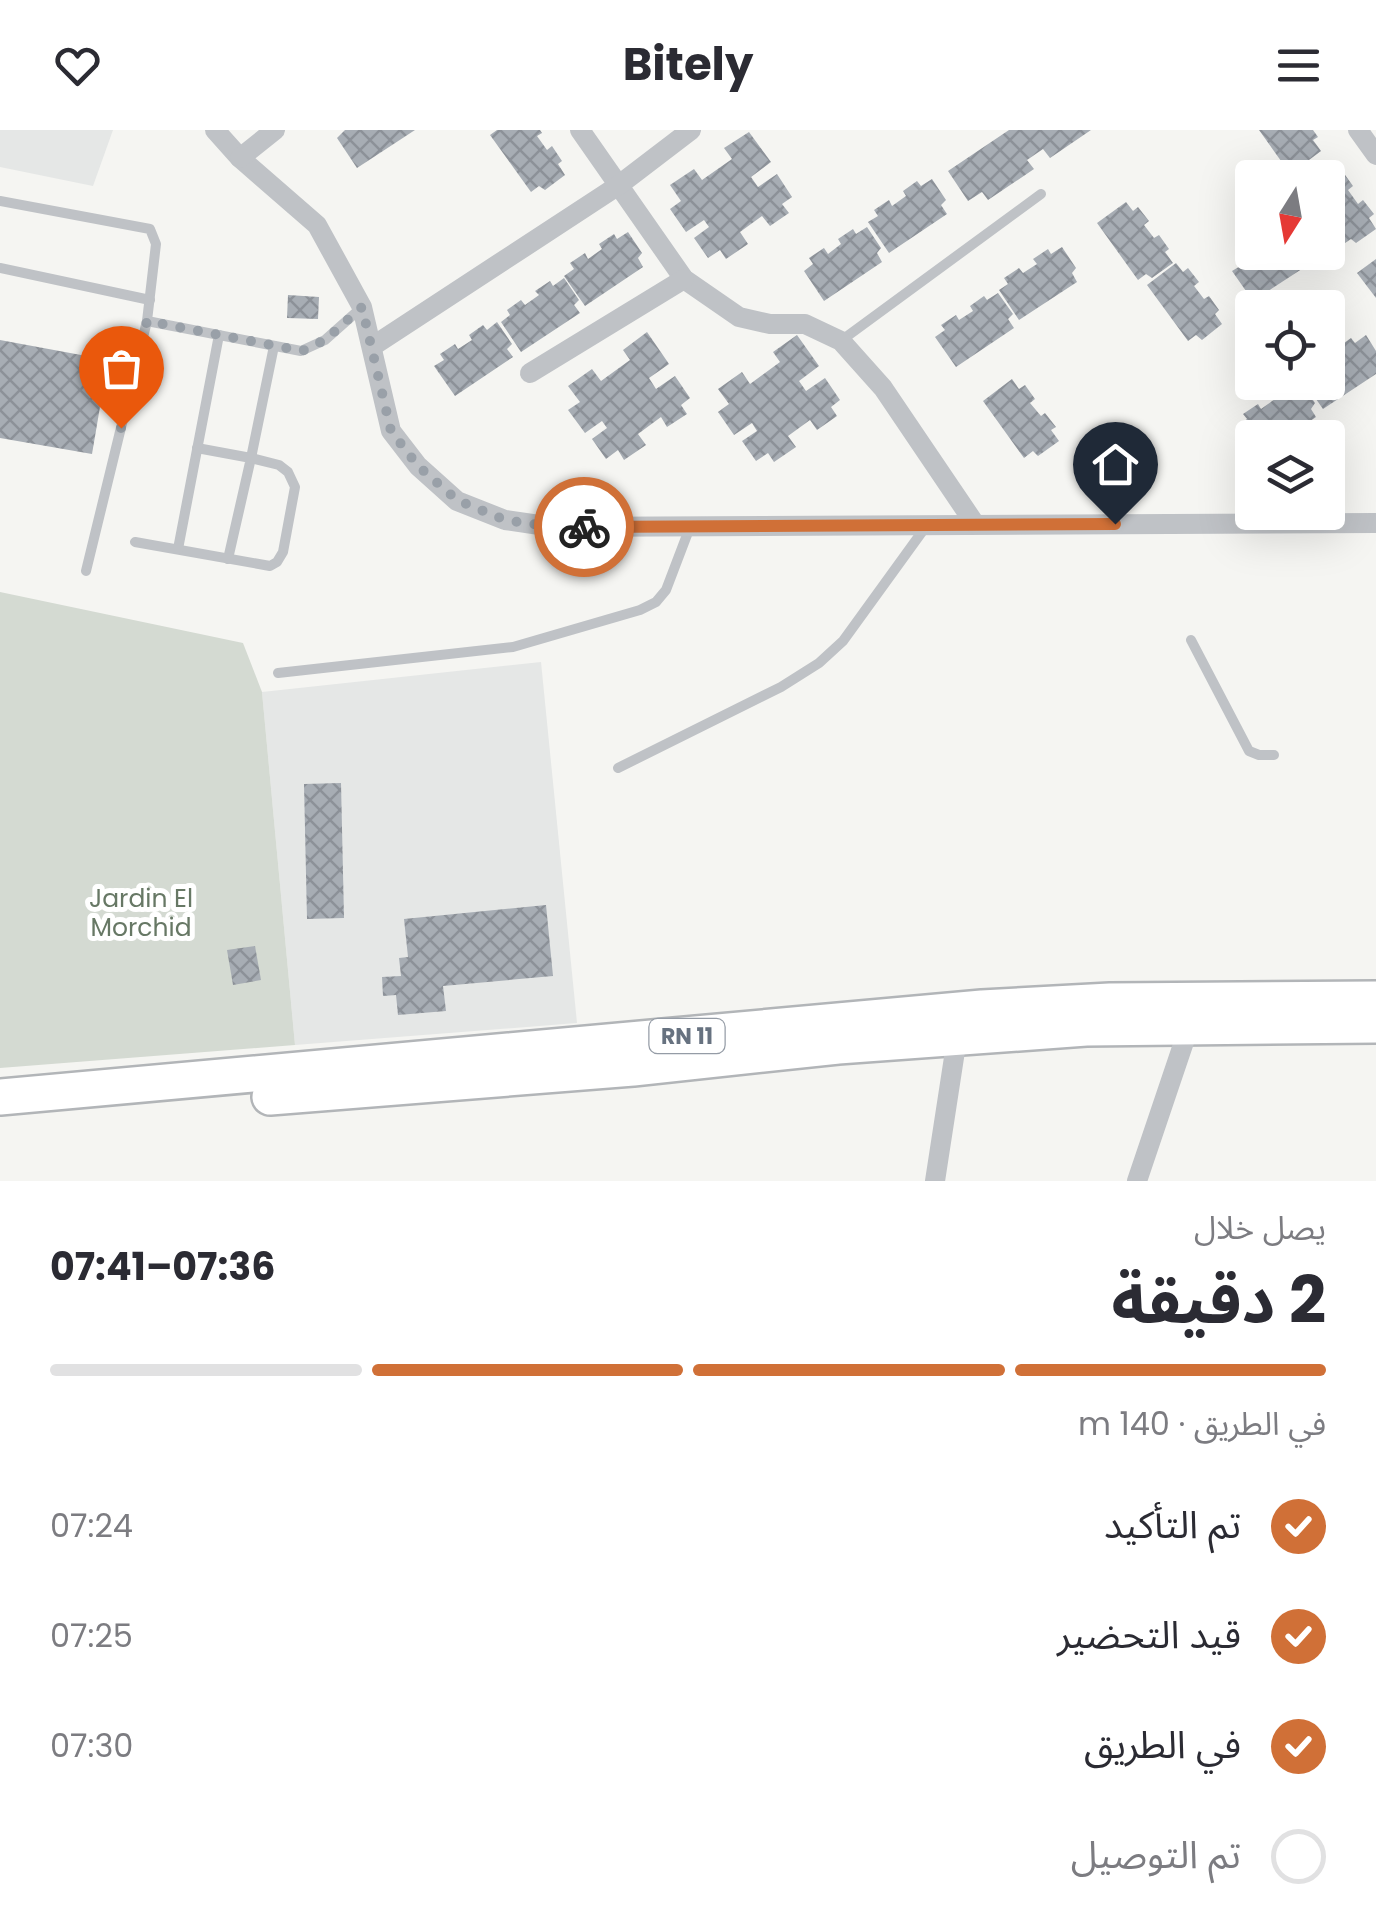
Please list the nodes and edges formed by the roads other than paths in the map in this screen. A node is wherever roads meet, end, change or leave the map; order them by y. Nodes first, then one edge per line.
1 (215, 130) edge
2 (275, 130) edge
3 (580, 130) edge
4 (690, 130) edge
5 (1358, 130) edge
6 (1376, 155) edge
7 (240, 158) junction
8 (619, 185) junction
9 (1041, 194) dead end
10 (0, 201) edge
11 (0, 268) edge
12 (684, 279) junction
13 (150, 300) junction
14 (362, 307) junction
15 (147, 321) junction
16 (219, 335) junction
17 (841, 341) junction
18 (274, 346) junction
19 (372, 346) junction
20 (530, 373) dead end
21 (197, 448) junction
22 (250, 458) junction
23 (1376, 523) edge
24 (975, 524) junction
25 (926, 525) junction
26 (691, 526) junction
27 (134, 542) dead end
28 (178, 549) junction
29 (228, 558) junction
30 (86, 571) dead end
31 (1191, 640) dead end
32 (278, 673) dead end
33 (1274, 755) dead end
34 (618, 768) dead end
35 (1376, 999) edge
36 (1376, 1025) edge
37 (1188, 1026) junction
38 (957, 1038) junction
39 (0, 1097) edge
40 (0, 1118) edge
41 (935, 1181) edge
42 (1137, 1181) edge

1 - 7 street
2 - 7 street
3 - 8 street
4 - 8 street
5 - 6 street
7 - 14 street
8 - 12 street
8 - 19 street
9 - 17 lane
10 - 13 lane
11 - 13 lane
12 - 17 street
12 - 20 street
13 - 15 lane
14 - 18 lane
14 - 19 street
15 - 16 lane
15 - 30 lane
16 - 18 lane
16 - 21 lane
17 - 24 street
18 - 22 lane
19 - 26 street
21 - 22 lane
21 - 28 lane
22 - 29 lane
22 - 29 lane
23 - 24 street
24 - 25 street
25 - 26 street
25 - 34 lane
26 - 32 lane
27 - 28 lane
28 - 29 lane
31 - 33 lane
35 - 39 highway, RN 11
36 - 37 highway, RN 11
37 - 38 highway, RN 11
37 - 42 street
38 - 40 highway, RN 11
38 - 41 street

